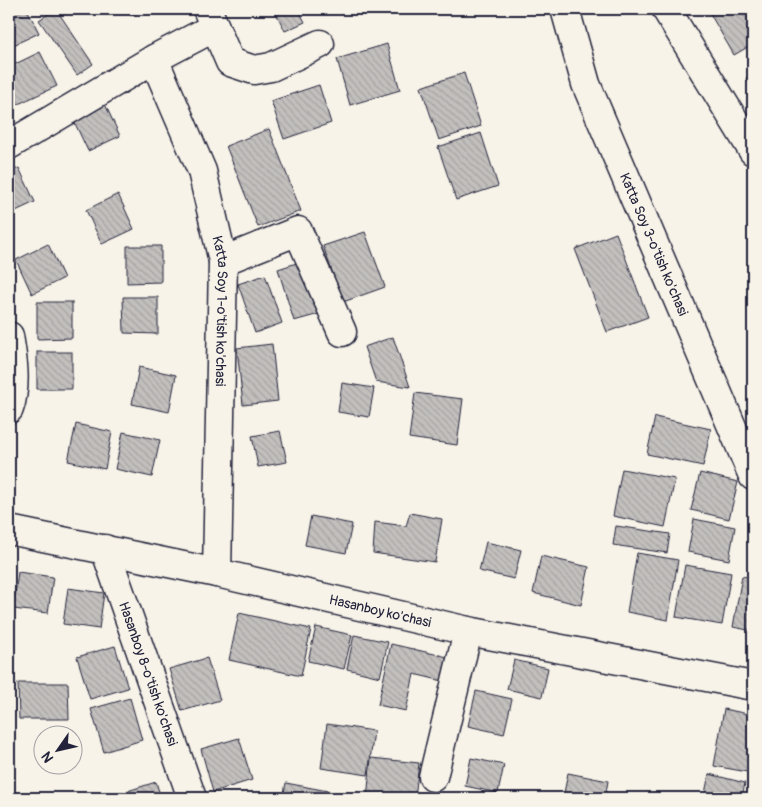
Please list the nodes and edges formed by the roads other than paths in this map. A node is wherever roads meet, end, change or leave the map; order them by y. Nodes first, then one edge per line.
1 (564, 9) edge
2 (666, 9) edge
3 (211, 18) edge
4 (320, 44) dead end
5 (154, 59) junction
6 (9, 145) edge
7 (753, 151) edge
8 (223, 261) junction
9 (342, 332) dead end
10 (9, 336) edge
11 (9, 409) edge
12 (753, 476) edge
13 (9, 530) edge
14 (105, 549) junction
15 (217, 573) junction
16 (468, 631) junction
17 (753, 686) edge
18 (433, 777) dead end
19 (192, 798) edge

1 - 12 street, Katta Soy 3-o'tish ko'chasi
2 - 7 street
3 - 4 street
3 - 5 street
5 - 6 street
5 - 8 street, Katta Soy 1-o'tish ko'chasi
8 - 9 street
8 - 15 street, Katta Soy 1-o'tish ko'chasi
10 - 11 street
13 - 14 street, Hasanboy ko'chasi
14 - 15 street, Hasanboy ko'chasi
14 - 19 street, Hasanboy 8-o'tish ko'chasi
15 - 16 street, Hasanboy ko'chasi
16 - 17 street, Hasanboy ko'chasi
16 - 18 street

